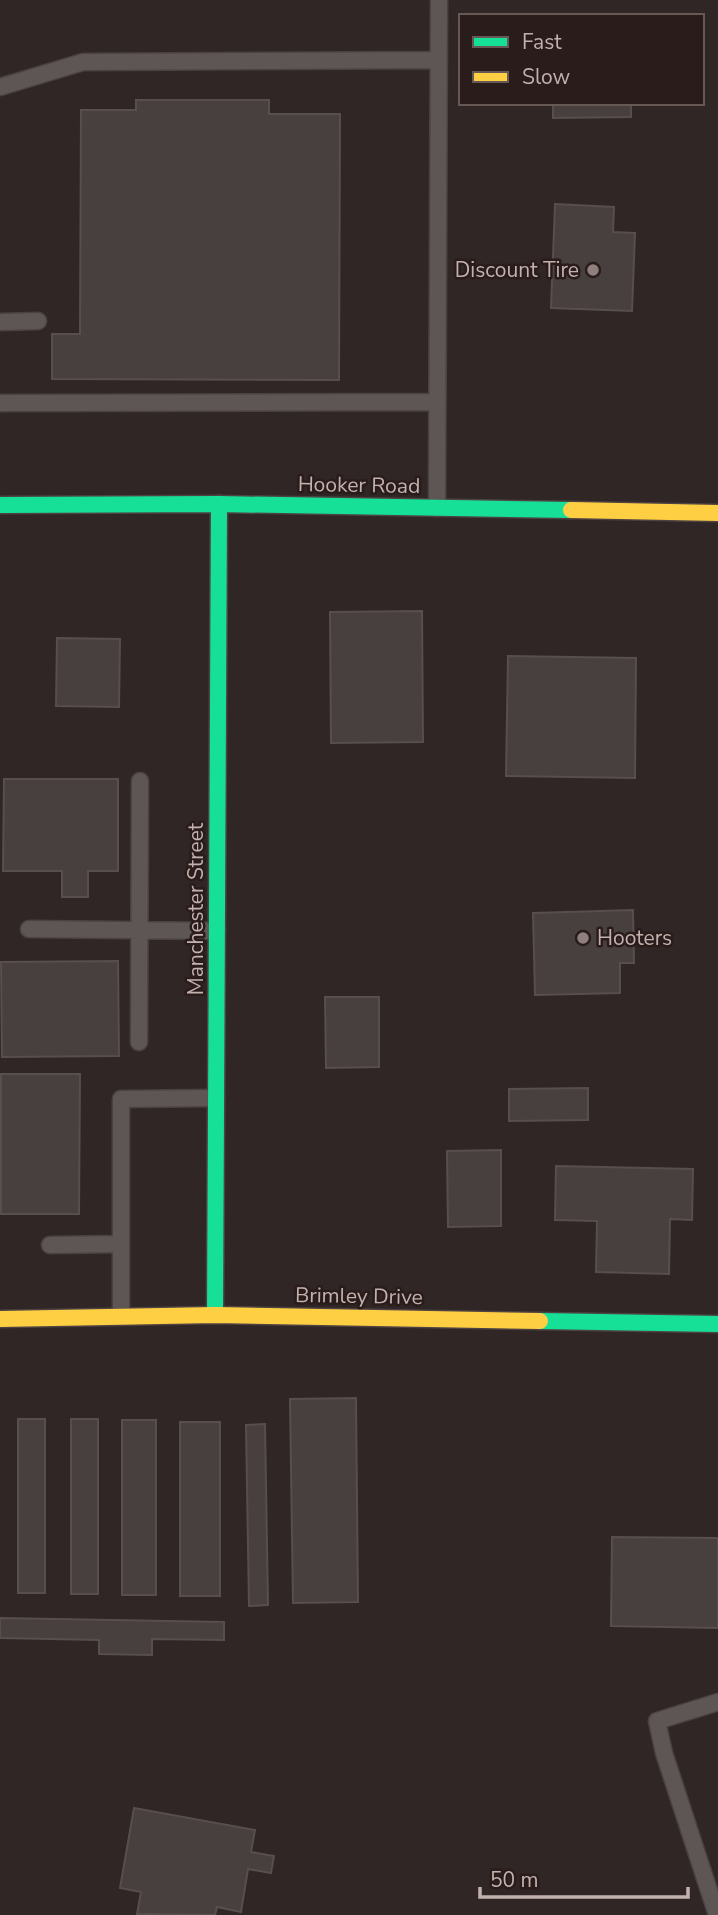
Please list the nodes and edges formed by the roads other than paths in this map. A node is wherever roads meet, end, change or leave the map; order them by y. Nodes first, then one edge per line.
1 (439, 0) edge
2 (438, 60) junction
3 (0, 87) edge
4 (38, 321) dead end
5 (0, 322) edge
6 (437, 402) junction
7 (0, 403) edge
8 (219, 504) junction
9 (0, 505) edge
10 (437, 508) junction
11 (718, 513) edge
12 (140, 782) dead end
13 (29, 929) dead end
14 (139, 930) junction
15 (217, 931) junction
16 (139, 1042) dead end
17 (216, 1098) junction
18 (121, 1244) junction
19 (50, 1245) dead end
20 (215, 1315) junction
21 (121, 1316) junction
22 (0, 1319) edge
23 (718, 1324) edge
24 (718, 1702) edge
25 (717, 1915) edge

1 - 2 lane
2 - 3 lane
2 - 6 lane
4 - 5 lane
6 - 7 lane
6 - 10 lane
8 - 9 street, Hooker Road
8 - 10 street, Hooker Road
8 - 15 street, Manchester Street
10 - 11 street, Hooker Road
12 - 14 lane
13 - 14 lane
14 - 15 lane
14 - 16 lane
15 - 17 street, Manchester Street
17 - 18 lane
17 - 20 street, Manchester Street
18 - 19 lane
18 - 21 lane
20 - 21 street, Brimley Drive
20 - 23 street, Brimley Drive
21 - 22 street, Brimley Drive
24 - 25 lane

